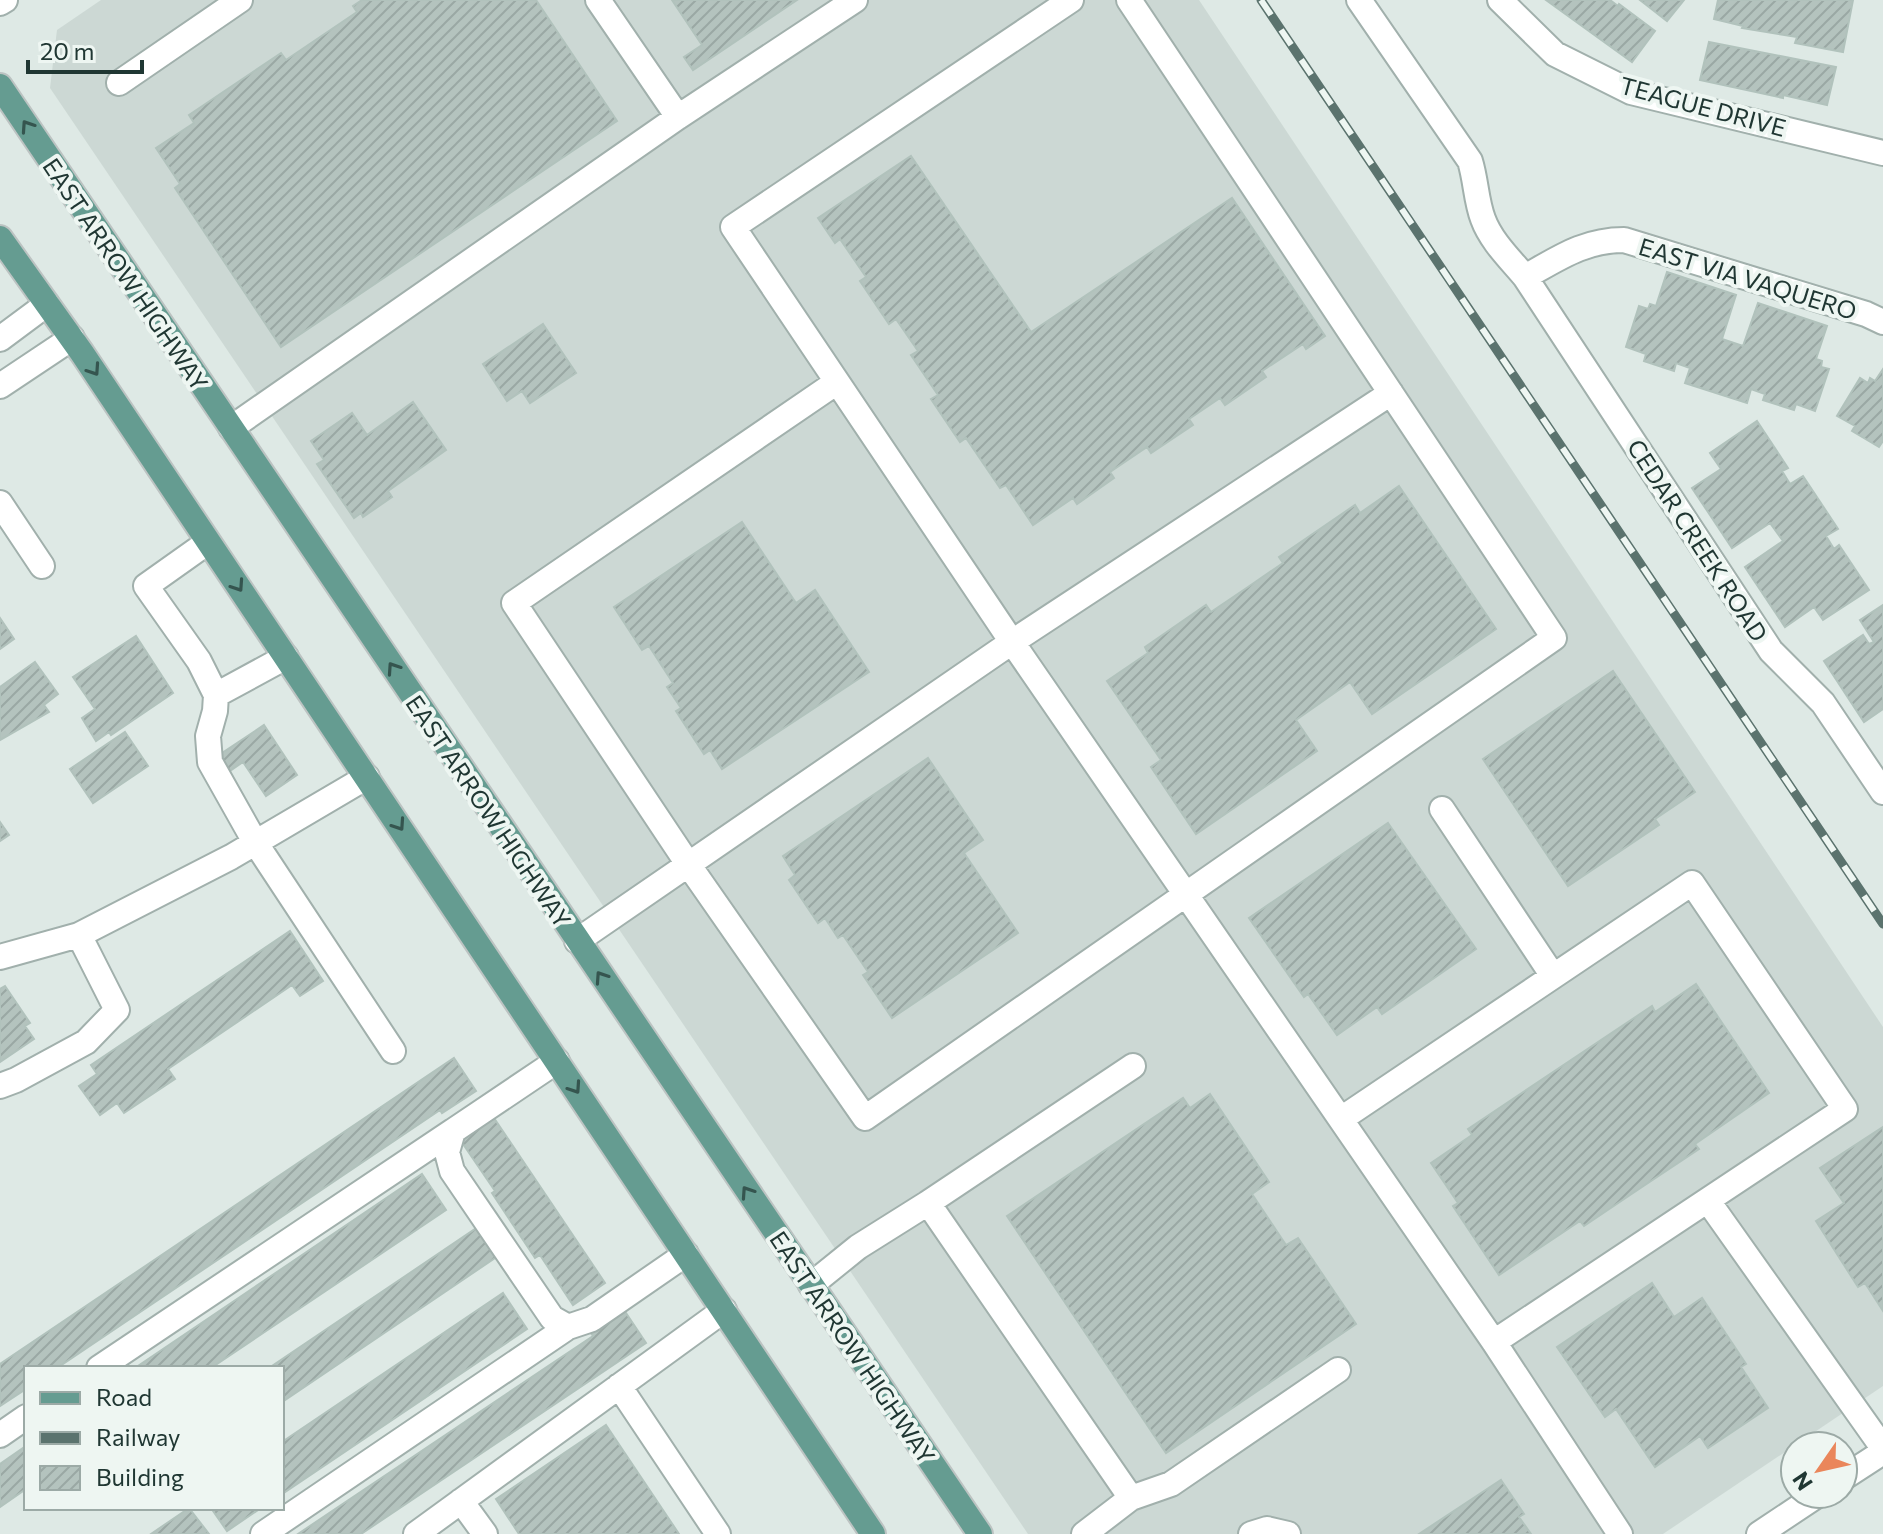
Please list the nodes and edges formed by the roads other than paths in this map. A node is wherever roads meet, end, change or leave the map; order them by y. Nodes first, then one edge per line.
1 (240, 0) edge
2 (598, 0) edge
3 (855, 0) edge
4 (1071, 0) edge
5 (1129, 0) edge
6 (1359, 0) edge
7 (1500, 0) edge
8 (119, 83) dead end
9 (0, 86) edge
10 (678, 117) junction
11 (1883, 153) edge
12 (0, 238) edge
13 (1525, 277) junction
14 (47, 304) junction
15 (1883, 322) edge
16 (72, 338) junction
17 (0, 339) edge
18 (837, 382) junction
19 (0, 386) edge
20 (1391, 393) junction
21 (231, 428) junction
22 (0, 503) edge
23 (208, 542) junction
24 (42, 566) dead end
25 (1012, 642) junction
26 (286, 657) junction
27 (216, 695) junction
28 (367, 777) junction
29 (1883, 792) edge
30 (1442, 809) dead end
31 (255, 842) junction
32 (688, 864) junction
33 (1188, 895) junction
34 (79, 935) junction
35 (577, 941) junction
36 (0, 957) edge
37 (1553, 976) junction
38 (393, 1051) dead end
39 (557, 1061) junction
40 (1133, 1066) dead end
41 (0, 1086) edge
42 (1341, 1119) junction
43 (453, 1131) junction
44 (1708, 1201) junction
45 (928, 1203) junction
46 (686, 1254) junction
47 (811, 1285) junction
48 (724, 1310) junction
49 (568, 1327) junction
50 (1494, 1342) junction
51 (102, 1366) edge
52 (1338, 1370) dead end
53 (619, 1386) junction
54 (24, 1418) edge
55 (0, 1435) edge
56 (1883, 1450) edge
57 (1859, 1467) edge
58 (1131, 1498) junction
59 (461, 1501) junction
60 (1795, 1510) edge
61 (263, 1534) edge
62 (416, 1534) edge
63 (485, 1534) edge
64 (718, 1534) edge
65 (873, 1534) edge
66 (980, 1534) edge
67 (1084, 1534) edge
68 (1251, 1534) edge
69 (1288, 1534) edge
70 (1620, 1534) edge
71 (1759, 1534) edge

1 - 8 street
2 - 10 street
3 - 10 street
4 - 18 street
5 - 20 street
6 - 13 street, CEDAR CREEK ROAD
7 - 11 street, TEAGUE DRIVE
21 -> 9 main road, EAST ARROW HIGHWAY
10 - 21 street
12 - 14 main road
13 - 15 street, EAST VIA VAQUERO
13 - 29 street, CEDAR CREEK ROAD
14 - 16 main road
14 - 17 street
16 - 19 street
16 -> 23 main road
18 - 25 street
18 - 32 street
20 - 25 street
20 - 33 street
35 -> 21 main road, EAST ARROW HIGHWAY
22 - 24 street
23 -> 26 main road
23 - 27 street
25 - 32 street
25 - 33 street
26 - 27 street
26 - 28 main road
27 - 31 street
28 - 31 street
28 -> 39 main road
30 - 37 street
31 - 34 street
31 - 38 street
32 - 33 street
32 - 35 street
33 - 42 street
34 - 36 street
34 - 41 street
47 -> 35 main road, EAST ARROW HIGHWAY
37 - 42 street
37 - 44 street
39 - 43 street
39 -> 46 main road
40 - 45 street
42 - 50 street
43 - 49 street
43 - 51 street
44 - 50 street
44 - 56 street
45 - 47 street
45 - 58 street
46 - 48 main road
46 - 49 street
47 - 66 main road, EAST ARROW HIGHWAY
48 - 53 street
48 - 65 main road
49 - 61 street
50 - 70 street
52 - 58 street
53 - 59 street
53 - 64 street
54 - 55 street
56 - 57 street
58 - 67 street
59 - 62 street
59 - 63 street
60 - 71 street
68 - 69 street

